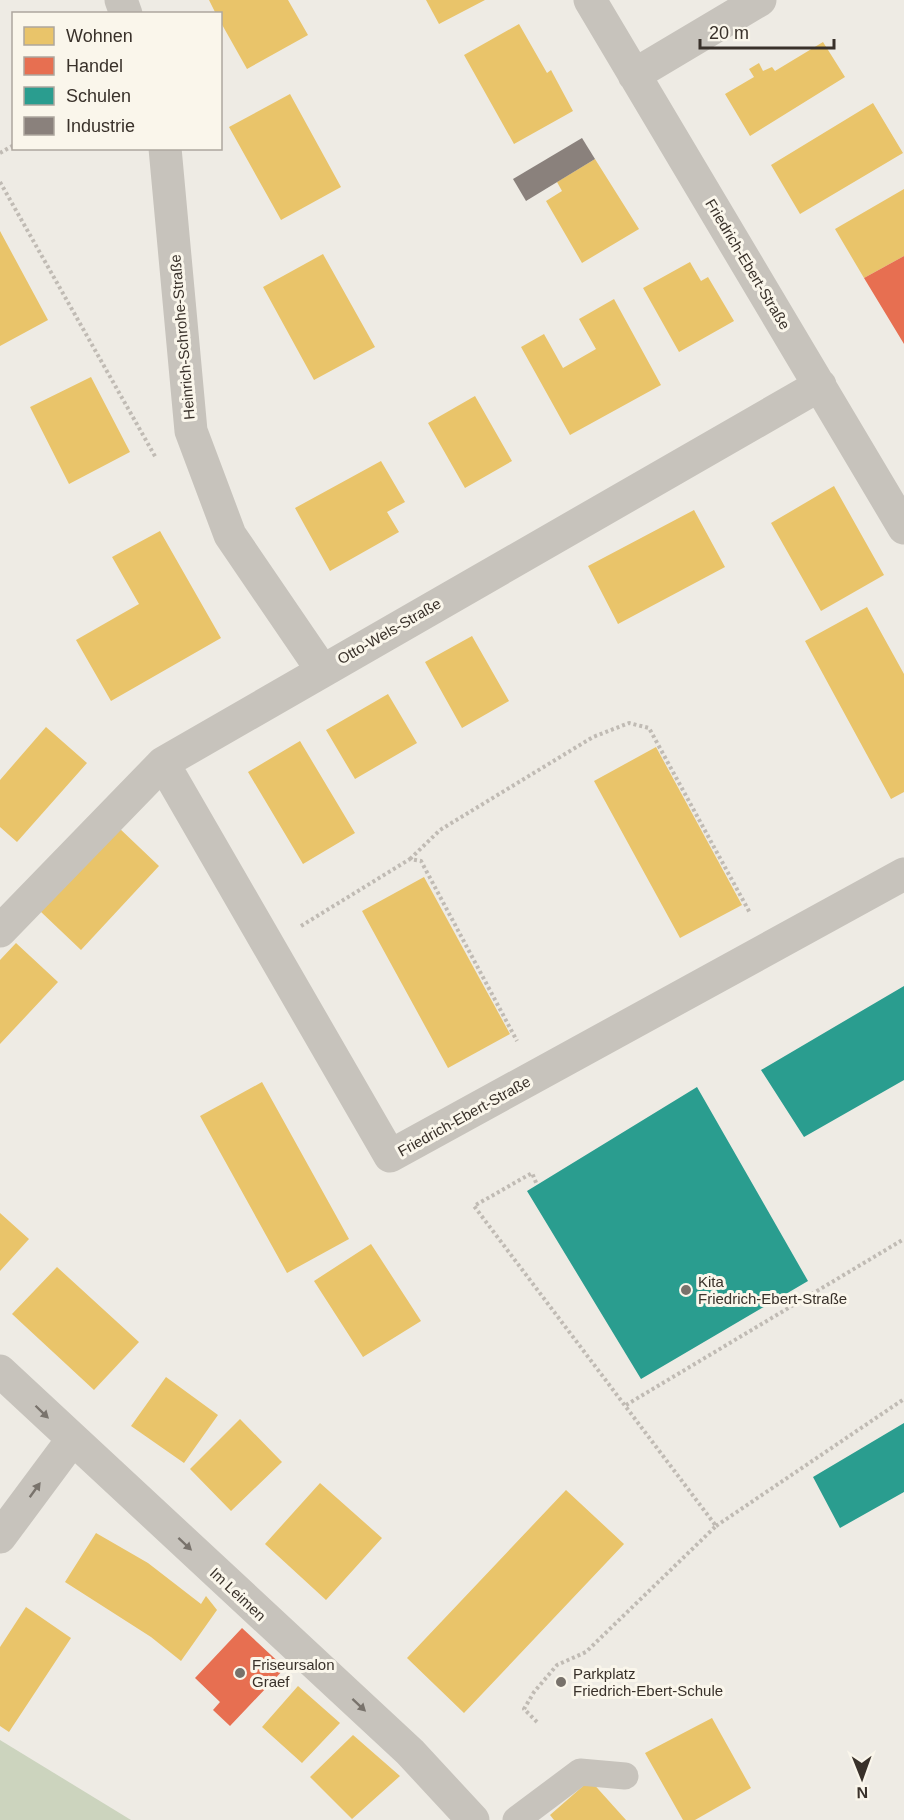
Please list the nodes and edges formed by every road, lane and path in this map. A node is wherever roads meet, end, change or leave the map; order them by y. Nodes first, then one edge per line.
1 (590, 0) edge
2 (760, 0) edge
3 (634, 75) junction
4 (165, 150) edge
5 (0, 182) edge
6 (820, 385) junction
7 (159, 464) dead end
8 (904, 528) edge
9 (322, 670) junction
10 (163, 763) junction
11 (410, 859) junction
12 (904, 874) edge
13 (0, 931) edge
14 (269, 946) junction
15 (769, 948) junction
16 (536, 1076) junction
17 (537, 1185) dead end
18 (904, 1239) edge
19 (0, 1371) edge
20 (904, 1399) edge
21 (626, 1405) junction
22 (72, 1440) junction
23 (716, 1526) junction
24 (0, 1537) edge
25 (537, 1722) dead end
26 (625, 1776) dead end
27 (473, 1820) edge
28 (516, 1820) edge

1 - 3 street, Friedrich-Ebert-Straße
2 - 3 street
3 - 6 street, Friedrich-Ebert-Straße
4 - 9 street, Heinrich-Schrohe-Straße
5 - 7 path
6 - 8 street, Friedrich-Ebert-Straße
6 - 9 street, Otto-Wels-Straße
9 - 10 street, Otto-Wels-Straße
10 - 13 street, Otto-Wels-Straße
10 - 14 street, Friedrich-Ebert-Straße
11 - 14 path
11 - 15 path
11 - 16 path
12 - 15 street, Friedrich-Ebert-Straße
14 - 16 street, Friedrich-Ebert-Straße
15 - 16 street, Friedrich-Ebert-Straße
17 - 21 path
18 - 21 path
19 -> 22 street, Im Leimen
20 - 23 path
21 - 23 path
24 -> 22 street
22 -> 27 street, Im Leimen
23 - 25 path
26 - 28 lane

